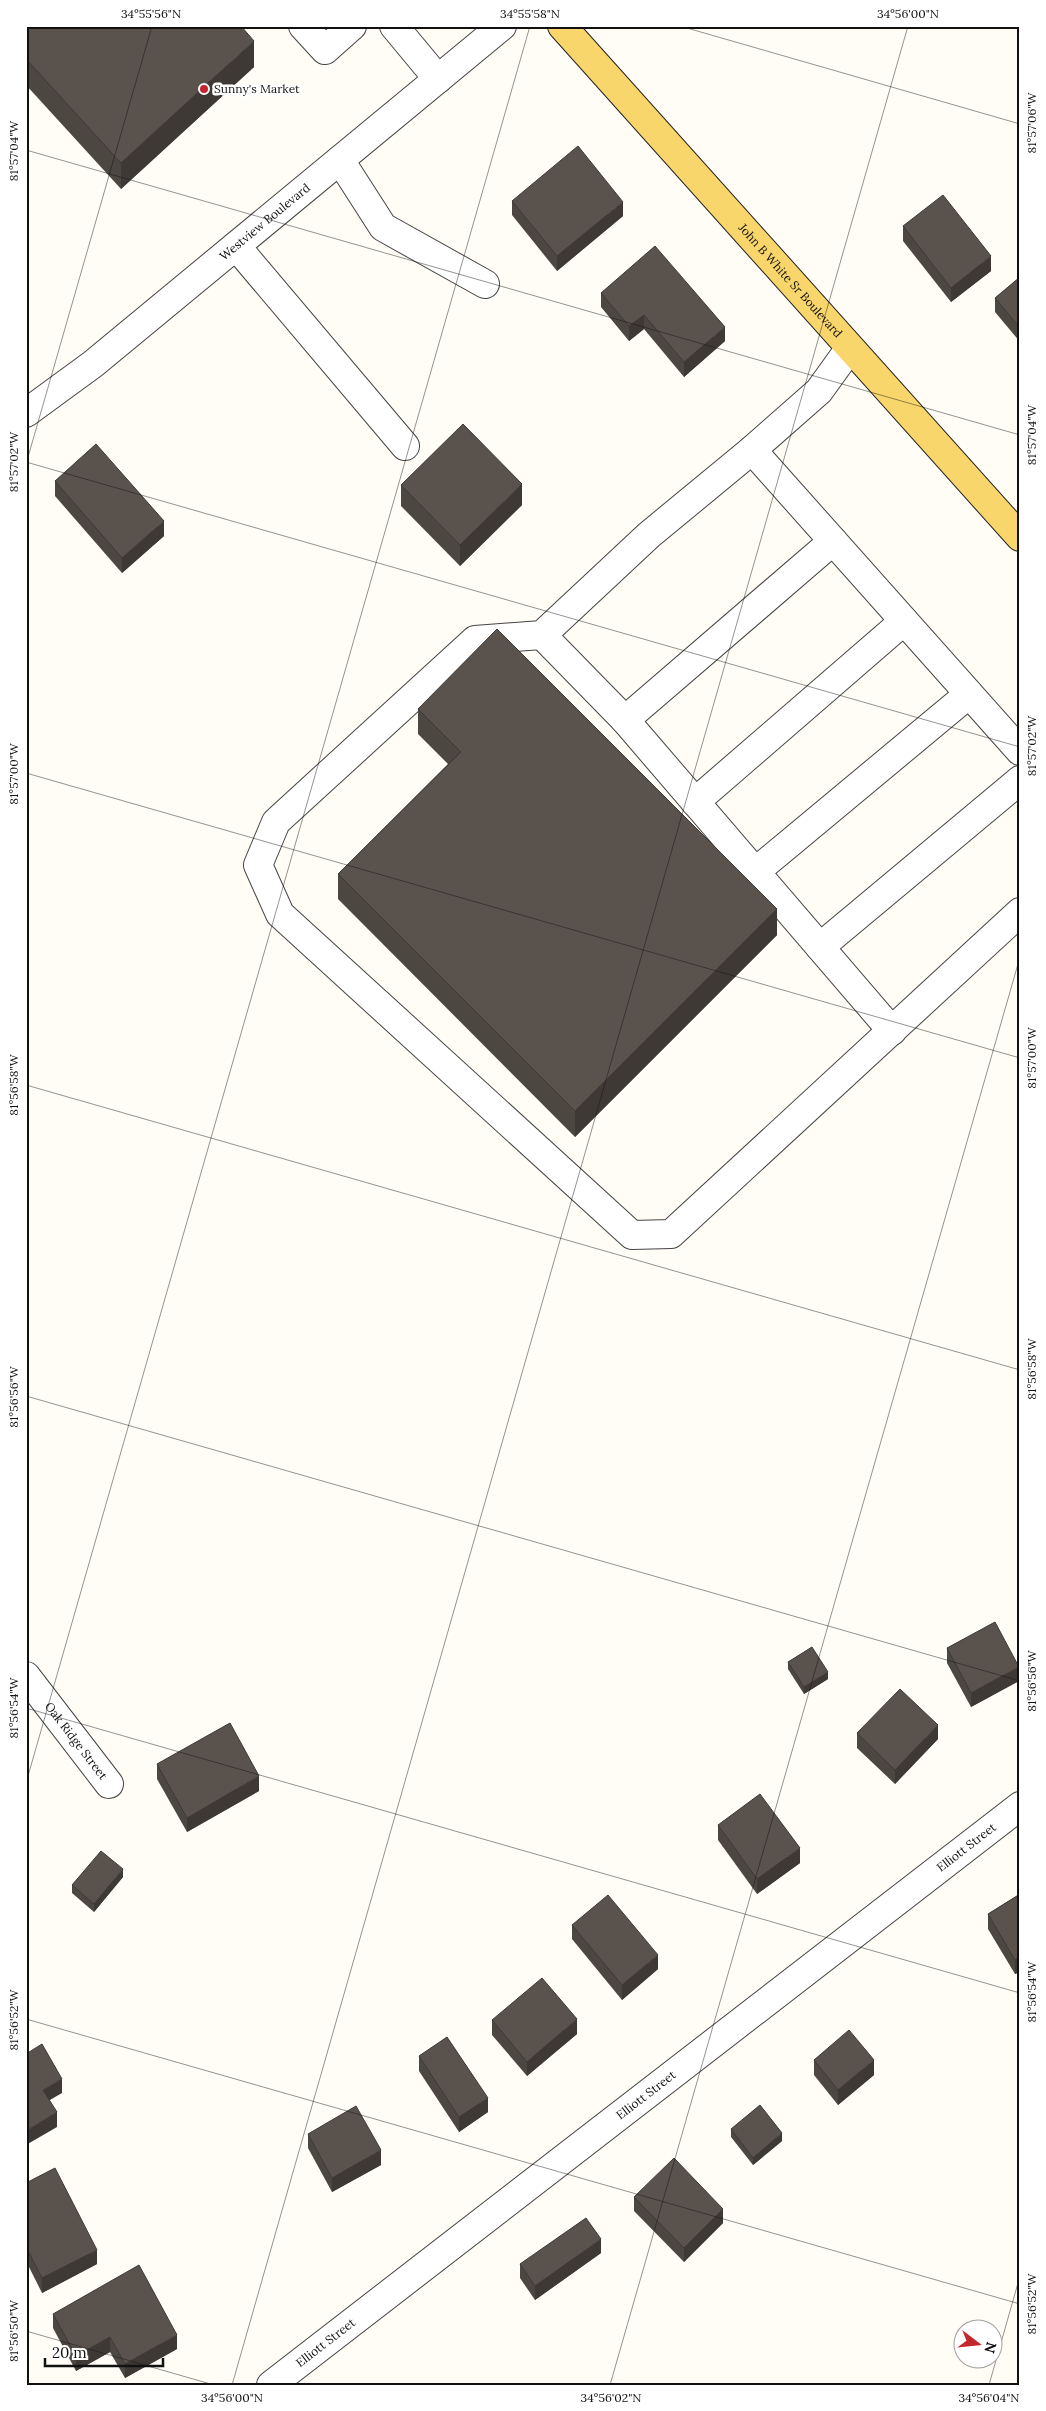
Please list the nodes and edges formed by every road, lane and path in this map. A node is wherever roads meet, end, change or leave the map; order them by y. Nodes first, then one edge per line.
1 (303, 26) edge
2 (352, 26) edge
3 (394, 26) edge
4 (502, 26) edge
5 (562, 26) edge
6 (438, 79) junction
7 (340, 160) junction
8 (236, 246) junction
9 (486, 284) dead end
10 (850, 348) junction
11 (26, 413) edge
12 (405, 446) dead end
13 (752, 450) junction
14 (1020, 537) edge
15 (833, 541) junction
16 (904, 621) junction
17 (542, 635) junction
18 (969, 694) junction
19 (625, 720) junction
20 (1020, 751) edge
21 (1020, 780) edge
22 (694, 802) junction
23 (755, 872) junction
24 (1020, 912) edge
25 (820, 947) junction
26 (892, 1031) junction
27 (26, 1676) edge
28 (109, 1784) dead end
29 (1020, 1806) edge
30 (271, 2385) edge

1 - 2 street
3 - 6 street
4 - 6 street, Westview Boulevard
5 - 10 main road, John B White Sr Boulevard
6 - 7 street, Westview Boulevard
7 - 8 street, Westview Boulevard
7 - 9 street
8 - 11 street, Westview Boulevard
8 - 12 street
10 - 13 street
10 - 14 main road, John B White Sr Boulevard
13 - 15 street
13 - 17 street
15 - 16 street
15 - 19 street
16 - 18 street
16 - 22 street
17 - 19 street
17 - 26 street
18 - 20 street
18 - 23 street
19 - 22 street
21 - 25 street
22 - 23 street
23 - 25 street
24 - 26 street
25 - 26 street
27 - 28 street, Oak Ridge Street
29 - 30 street, Elliott Street

